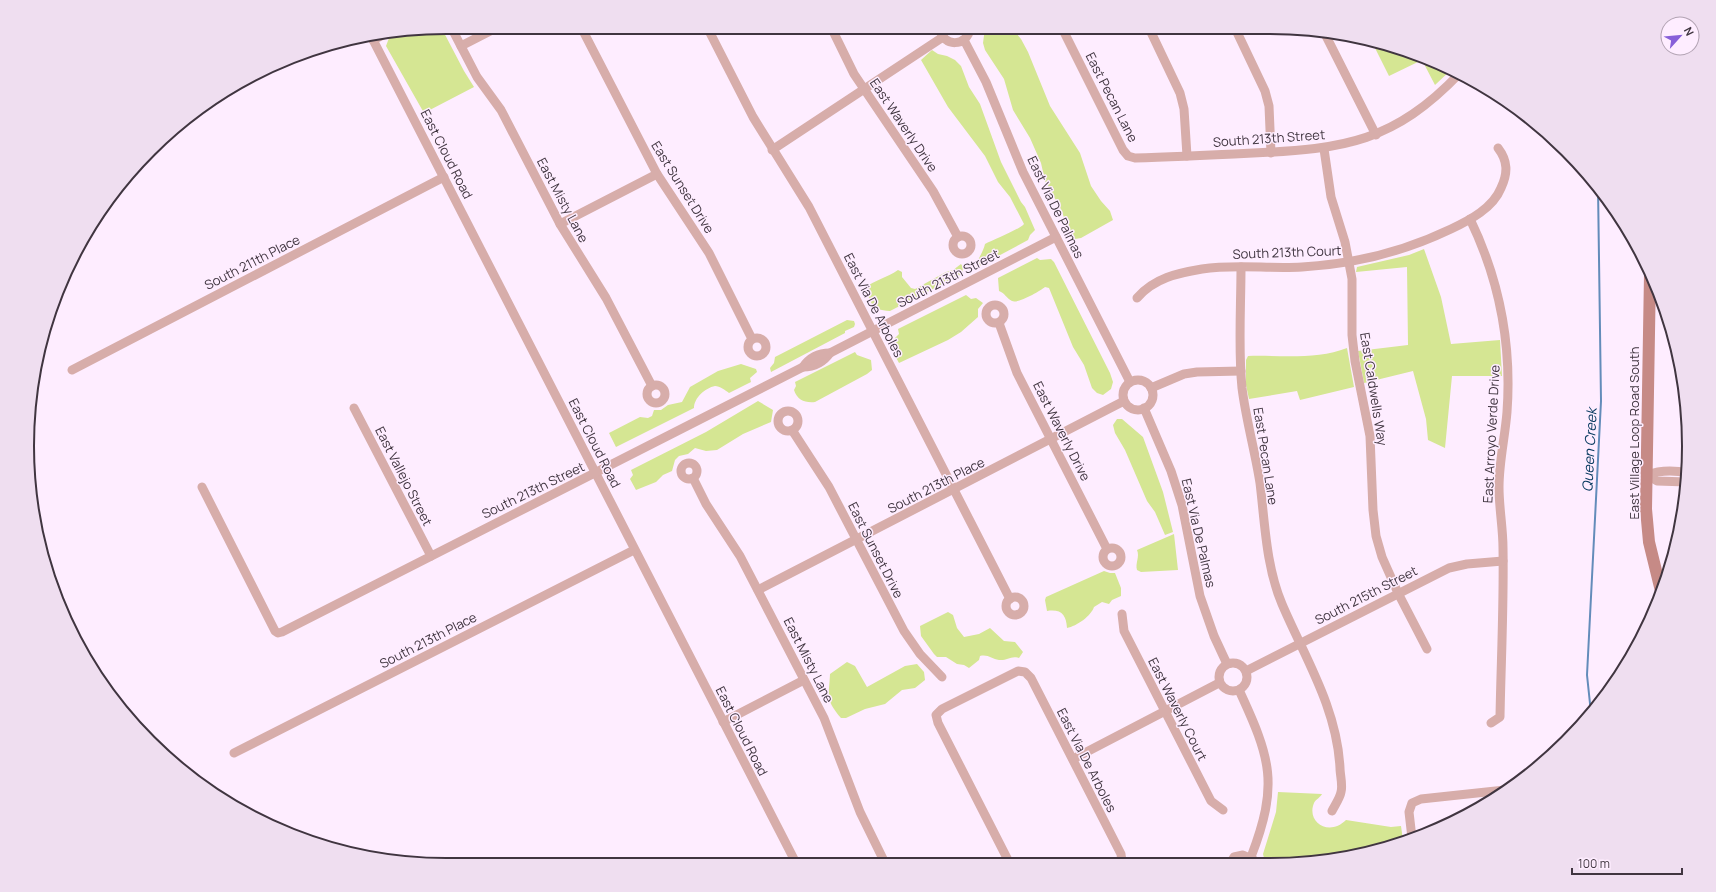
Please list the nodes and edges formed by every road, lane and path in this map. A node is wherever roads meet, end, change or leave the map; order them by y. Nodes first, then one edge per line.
1 (455, 34) edge
2 (484, 34) edge
3 (585, 34) edge
4 (711, 34) edge
5 (835, 34) edge
6 (939, 34) edge
7 (944, 34) edge
8 (968, 34) edge
9 (1065, 34) edge
10 (1152, 34) edge
11 (1238, 34) edge
12 (1327, 39) edge
13 (964, 40) junction
14 (374, 41) edge
15 (461, 46) junction
16 (1455, 78) edge
17 (864, 89) junction
18 (1376, 135) junction
19 (1498, 148) dead end
20 (1324, 149) junction
21 (772, 150) junction
22 (1271, 152) junction
23 (1128, 156) joint
24 (1187, 156) junction
25 (657, 174) junction
26 (444, 177) junction
27 (1470, 219) junction
28 (560, 224) junction
29 (958, 237) dead end
30 (1056, 237) junction
31 (1350, 263) junction
32 (1241, 267) junction
33 (1650, 285) edge
34 (1137, 298) dead end
35 (999, 323) dead end
36 (873, 331) junction
37 (752, 339) dead end
38 (72, 370) dead end
39 (1241, 371) junction
40 (1130, 382) junction
41 (652, 386) dead end
42 (1151, 388) junction
43 (1124, 401) junction
44 (354, 408) dead end
45 (1144, 408) junction
46 (792, 430) dead end
47 (1051, 439) junction
48 (1681, 472) edge
49 (596, 474) junction
50 (1647, 475) junction
51 (693, 478) dead end
52 (1680, 482) edge
53 (202, 487) dead end
54 (954, 490) junction
55 (856, 540) junction
56 (1108, 549) dead end
57 (634, 550) junction
58 (430, 556) junction
59 (1503, 561) junction
60 (1659, 582) edge
61 (758, 590) junction
62 (1398, 593) junction
63 (1010, 599) dead end
64 (1122, 614) dead end
65 (1299, 643) junction
66 (1427, 649) dead end
67 (1227, 664) junction
68 (1246, 671) junction
69 (942, 677) dead end
70 (804, 680) junction
71 (1219, 683) junction
72 (1239, 690) junction
73 (1165, 711) junction
74 (723, 722) junction
75 (1491, 723) dead end
76 (234, 753) dead end
77 (1073, 759) junction
78 (1496, 791) edge
79 (1223, 810) dead end
80 (1332, 811) dead end
81 (1411, 833) edge
82 (793, 858) edge
83 (883, 858) edge
84 (1007, 858) edge
85 (1122, 858) edge
86 (1235, 858) edge
87 (1249, 858) edge
88 (1253, 858) edge

1 - 15 street, East Misty Lane
2 - 15 street
3 - 25 street, East Sunset Drive
4 - 21 street, East Via De Arboles
5 - 17 street, East Waverly Drive
6 - 17 street
7 - 13 street
8 - 13 street
9 - 23 street, East Pecan Lane
10 - 24 street
11 - 22 street
12 - 18 street
13 - 30 street, East Via De Palmas
14 - 26 street, East Cloud Road
15 - 28 street, East Misty Lane
16 - 18 street, South 213th Street
17 - 21 street
17 - 29 street, East Waverly Drive
18 - 20 street, South 213th Street
19 - 27 street, South 213th Court
20 - 22 street, South 213th Street
20 - 31 street, East Caldwells Way
21 - 36 street, East Via De Arboles
22 - 24 street, South 213th Street
23 - 24 street, South 213th Street
25 - 28 street
25 - 37 street, East Sunset Drive
26 - 38 street, South 211th Place
26 - 49 street, East Cloud Road
27 - 31 street, South 213th Court
27 - 59 street, East Arroyo Verde Drive
28 - 41 street, East Misty Lane
30 - 36 street, South 213th Street
30 - 40 street, East Via De Palmas
31 - 32 street, South 213th Court
31 - 62 street, East Caldwells Way
32 - 34 street, South 213th Court
32 - 39 street, East Pecan Lane
33 - 50 street, East Village Loop Road South
35 - 47 street, East Waverly Drive
36 - 49 street, South 213th Street
36 - 54 street, East Via De Arboles
39 - 42 street
39 - 65 street, East Pecan Lane
40 - 42 street
40 - 43 street
42 - 45 street
43 - 45 street
43 - 47 street, South 213th Place
44 - 58 street, East Vallejo Street
45 - 67 street, East Via De Palmas
46 - 55 street, East Sunset Drive
47 - 54 street, South 213th Place
47 - 56 street, East Waverly Drive
48 - 50 street
49 - 57 street, East Cloud Road
49 - 58 street, South 213th Street
50 - 52 street
50 - 60 street, East Village Loop Road South
51 - 61 street, East Misty Lane
53 - 58 street, South 213th Street
54 - 55 street, South 213th Place
54 - 63 street, East Via De Arboles
55 - 61 street, South 213th Place
55 - 69 street, East Sunset Drive
57 - 74 street, East Cloud Road
57 - 76 street, South 213th Place
59 - 62 street, South 215th Street
59 - 75 street, East Arroyo Verde Drive
61 - 70 street, East Misty Lane
62 - 65 street, South 215th Street
62 - 66 street, East Caldwells Way
64 - 73 street, East Waverly Court
65 - 68 street, South 215th Street
65 - 80 street, East Pecan Lane
67 - 68 street
67 - 71 street
68 - 72 street
70 - 74 street
70 - 83 street, East Misty Lane
71 - 72 street
71 - 73 street
72 - 88 street
73 - 77 street
73 - 79 street, East Waverly Court
74 - 82 street, East Cloud Road
77 - 84 street, East Via De Arboles
77 - 85 street, East Via De Arboles
78 - 81 street
86 - 87 street

